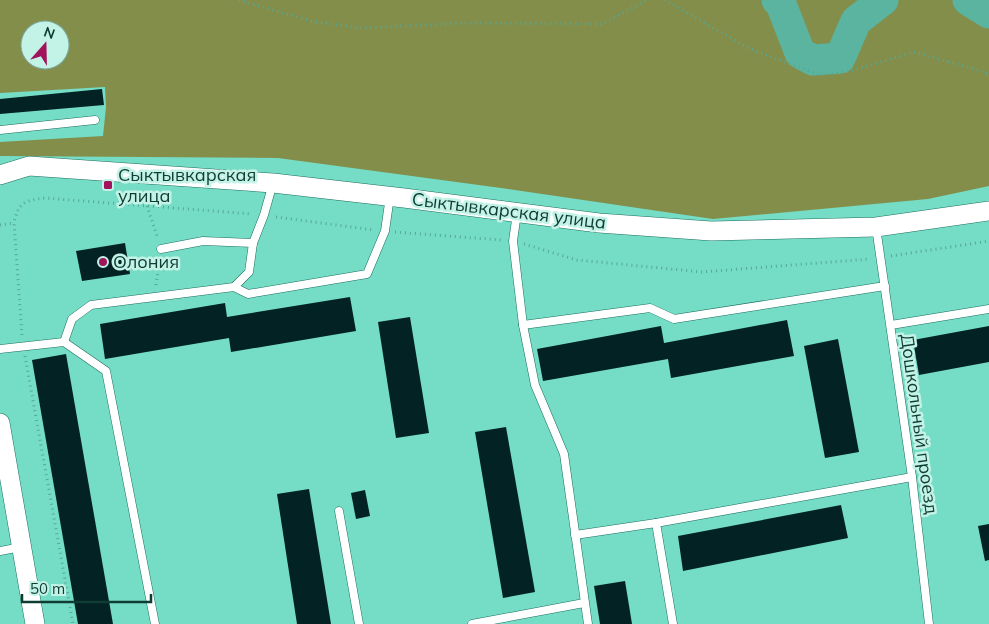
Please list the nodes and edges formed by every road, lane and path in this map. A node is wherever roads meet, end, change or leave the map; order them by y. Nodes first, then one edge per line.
1 (239, 0) edge
2 (647, 0) edge
3 (665, 0) edge
4 (989, 74) edge
5 (95, 120) dead end
6 (0, 130) edge
7 (0, 175) edge
8 (273, 183) junction
9 (390, 196) junction
10 (147, 206) junction
11 (989, 211) edge
12 (517, 213) junction
13 (264, 215) junction
14 (14, 223) junction
15 (0, 225) edge
16 (876, 227) junction
17 (385, 231) junction
18 (513, 241) junction
19 (989, 241) edge
20 (253, 243) junction
21 (161, 249) junction
22 (880, 258) junction
23 (885, 286) junction
24 (234, 287) junction
25 (154, 297) junction
26 (989, 309) edge
27 (523, 325) junction
28 (891, 325) junction
29 (64, 342) junction
30 (23, 347) junction
31 (0, 349) edge
32 (0, 424) edge
33 (912, 478) junction
34 (339, 511) dead end
35 (656, 524) junction
36 (575, 535) junction
37 (21, 547) junction
38 (0, 551) edge
39 (584, 603) junction
40 (35, 624) edge
41 (72, 624) edge
42 (155, 624) edge
43 (359, 624) edge
44 (472, 624) edge
45 (588, 624) edge
46 (674, 624) edge
47 (929, 624) edge

1 - 2 path
3 - 4 path
5 - 6 lane
7 - 8 street, Сыктывкарская улица
8 - 9 street, Сыктывкарская улица
8 - 13 lane
9 - 12 street, Сыктывкарская улица
9 - 17 lane
10 - 13 path
10 - 14 path
10 - 21 path
11 - 16 street, Сыктывкарская улица
12 - 16 street, Сыктывкарская улица
12 - 18 lane
13 - 17 path
13 - 20 lane
14 - 15 path
14 - 30 path
16 - 22 lane, Дошкольный проезд
17 - 18 path
17 - 24 lane
18 - 22 path
18 - 27 lane
19 - 22 path
20 - 21 lane
20 - 24 lane
21 - 25 path
22 - 23 lane, Дошкольный проезд
23 - 27 lane
23 - 28 lane, Дошкольный проезд
24 - 25 lane
25 - 29 lane
26 - 28 lane
27 - 36 lane
28 - 33 lane, Дошкольный проезд
29 - 30 lane
29 - 42 lane
30 - 31 lane
30 - 41 path
32 - 37 street
33 - 35 lane
33 - 47 lane, Дошкольный проезд
34 - 43 lane
35 - 36 lane
35 - 46 lane
36 - 39 lane
37 - 38 lane
37 - 40 street
39 - 44 lane
39 - 45 lane

